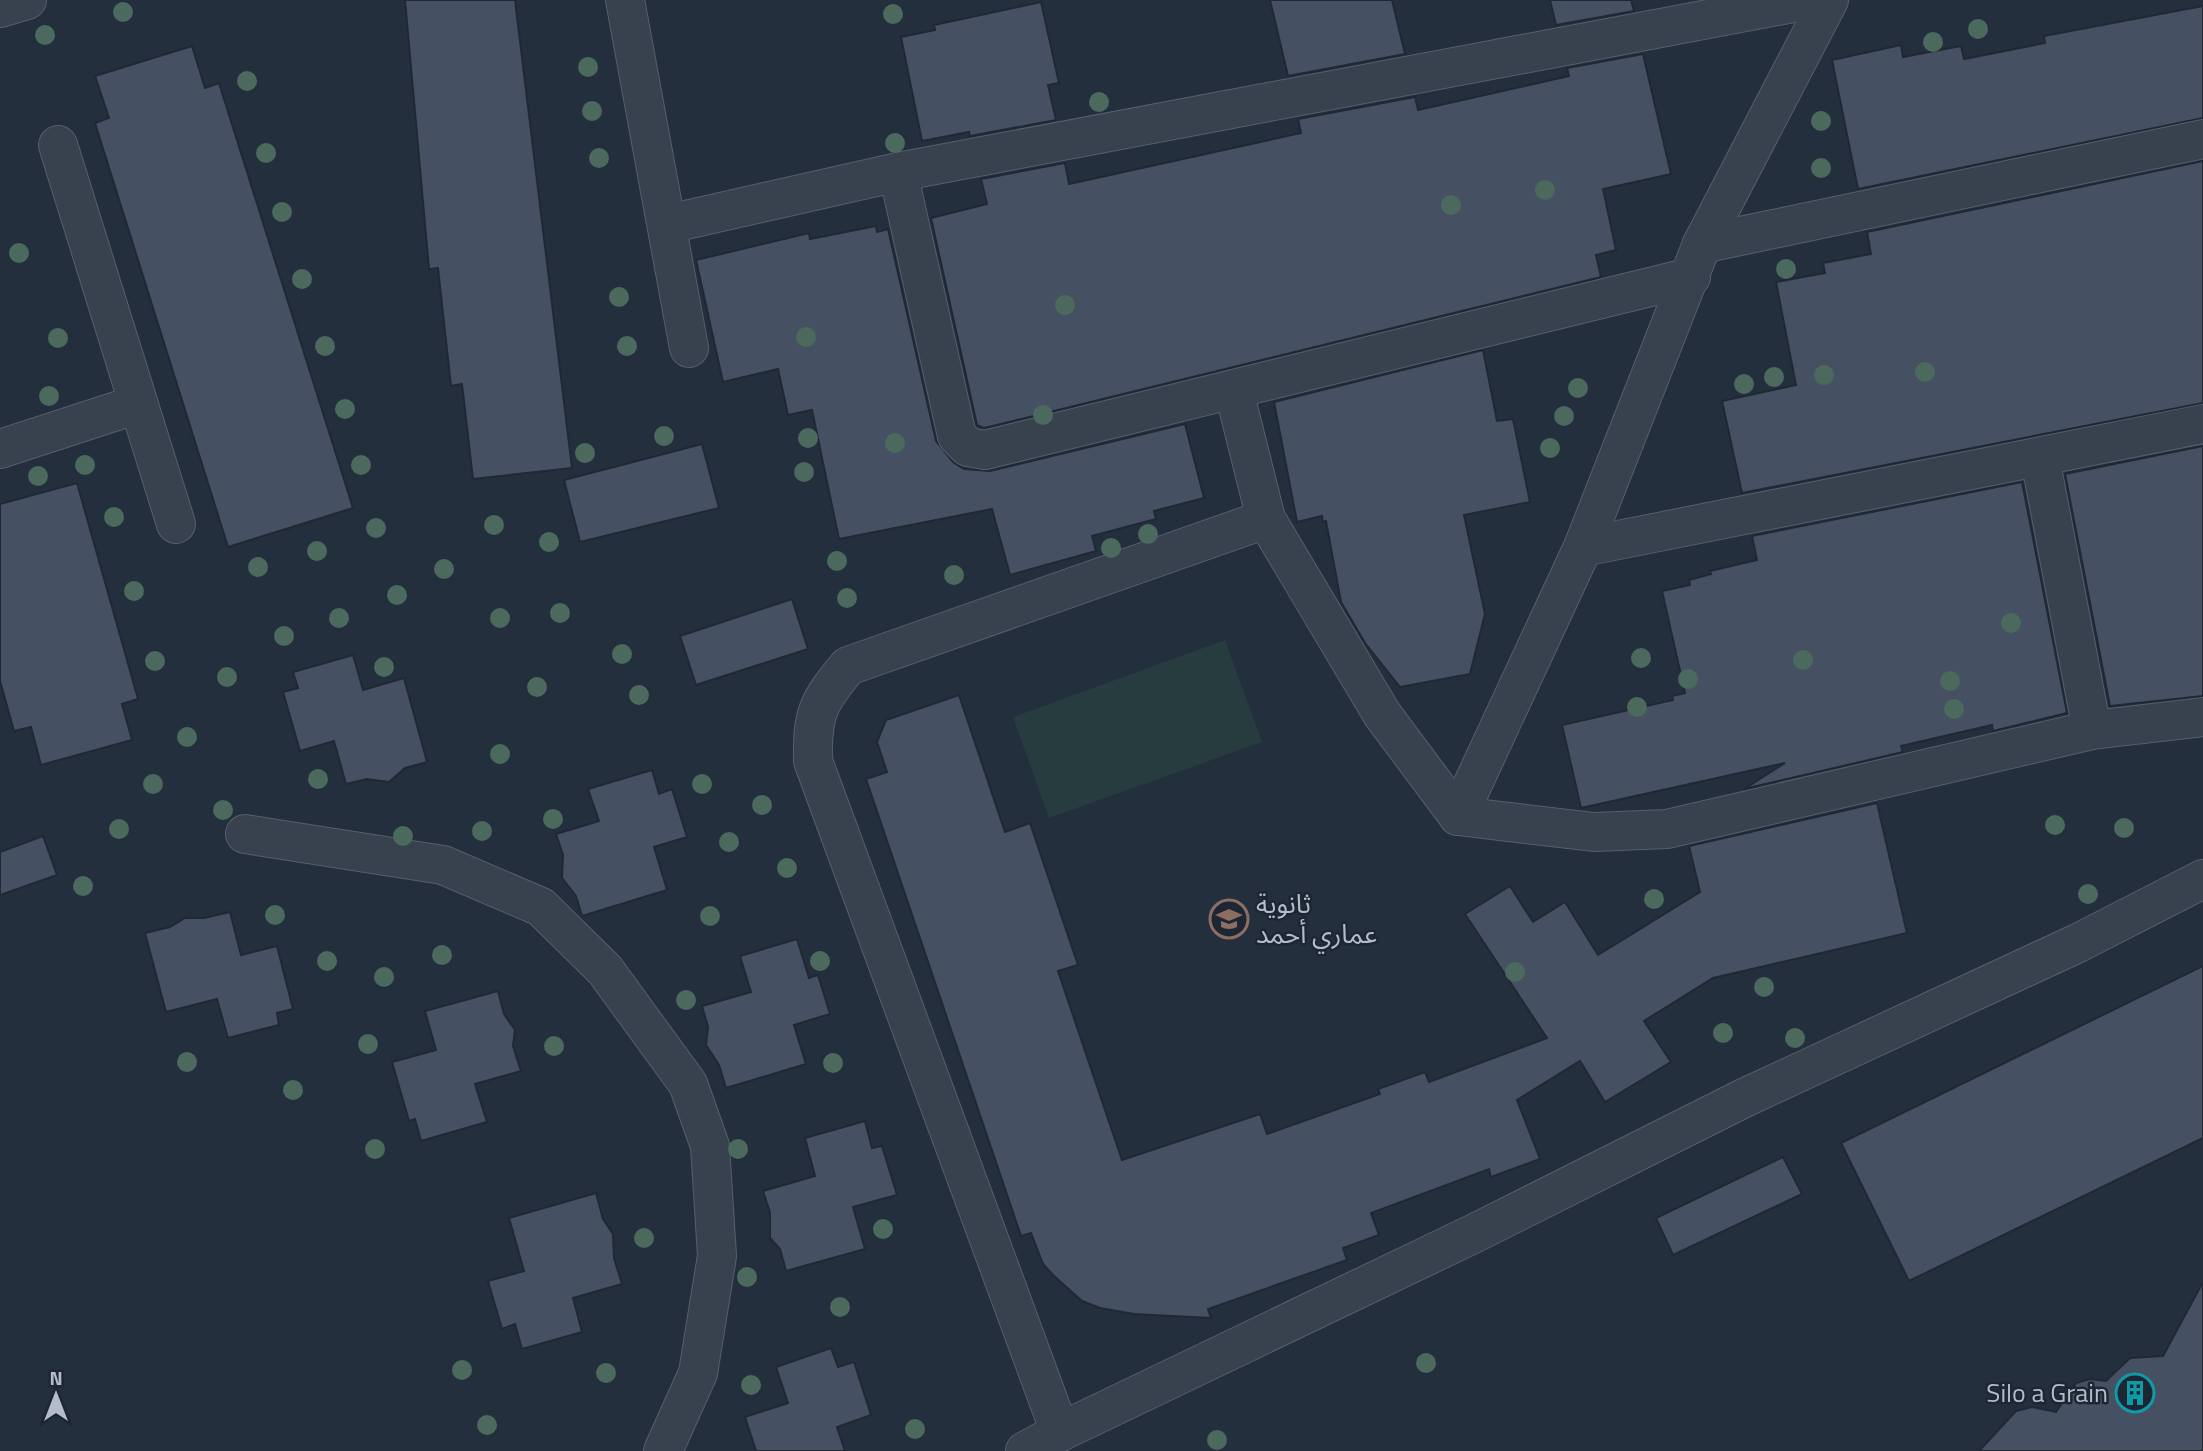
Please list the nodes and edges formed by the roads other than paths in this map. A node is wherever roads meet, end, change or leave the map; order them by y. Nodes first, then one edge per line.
1 (27, 0) edge
2 (625, 0) edge
3 (1809, 0) edge
4 (1829, 0) edge
5 (0, 8) edge
6 (2203, 139) edge
7 (58, 145) dead end
8 (898, 172) junction
9 (668, 224) junction
10 (1697, 261) junction
11 (689, 348) dead end
12 (1234, 391) junction
13 (138, 404) junction
14 (2203, 424) edge
15 (0, 449) edge
16 (2040, 458) junction
17 (1266, 519) junction
18 (176, 524) dead end
19 (1583, 547) junction
20 (2203, 717) edge
21 (2092, 730) junction
22 (1458, 816) junction
23 (245, 834) dead end
24 (2203, 879) edge
25 (1060, 1432) junction
26 (663, 1451) edge
27 (1026, 1451) edge

1 - 5 street
2 - 9 street
3 - 8 street
4 - 10 street
6 - 10 street
7 - 13 street
8 - 9 street
8 - 12 street
9 - 11 street
10 - 12 street
10 - 19 street
12 - 17 street
13 - 15 street
13 - 18 street
14 - 16 street
16 - 19 street
16 - 21 street
17 - 22 street
17 - 25 street
19 - 22 street
20 - 21 street
21 - 22 street
23 - 26 street
24 - 25 street
25 - 27 street

